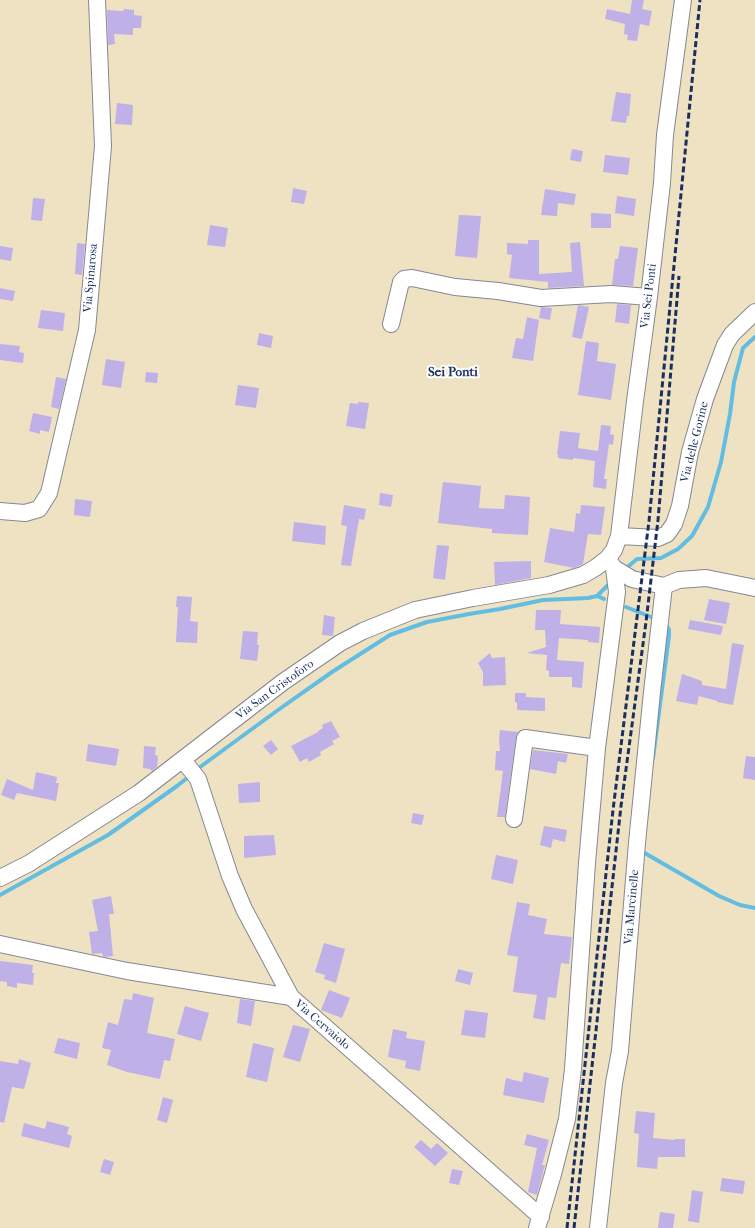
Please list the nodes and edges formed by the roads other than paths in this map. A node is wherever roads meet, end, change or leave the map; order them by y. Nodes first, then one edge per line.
1 (96, 0) edge
2 (683, 0) edge
3 (649, 298) junction
4 (755, 312) edge
5 (391, 324) dead end
6 (0, 510) edge
7 (619, 536) junction
8 (610, 563) junction
9 (583, 575) joint
10 (664, 586) junction
11 (755, 588) edge
12 (597, 748) junction
13 (185, 762) junction
14 (514, 819) dead end
15 (0, 878) edge
16 (0, 944) edge
17 (291, 997) junction
18 (539, 1222) edge
19 (598, 1228) edge

1 - 6 street, Via Spinarosa
2 - 3 street, Via Sei Ponti
3 - 5 street
3 - 7 street, Via Sei Ponti
4 - 7 street, Via delle Gorine
7 - 8 street, Via Sei Ponti
8 - 9 street, Via Sei Ponti
8 - 10 street
8 - 12 street
9 - 13 street, Via San Cristoforo
10 - 11 street
10 - 19 street, Via Marcinelle
12 - 14 street
12 - 18 street
13 - 15 street, Via San Cristoforo
13 - 17 street, Via Cervaiolo
16 - 17 street
17 - 18 street, Via Cervaiolo

